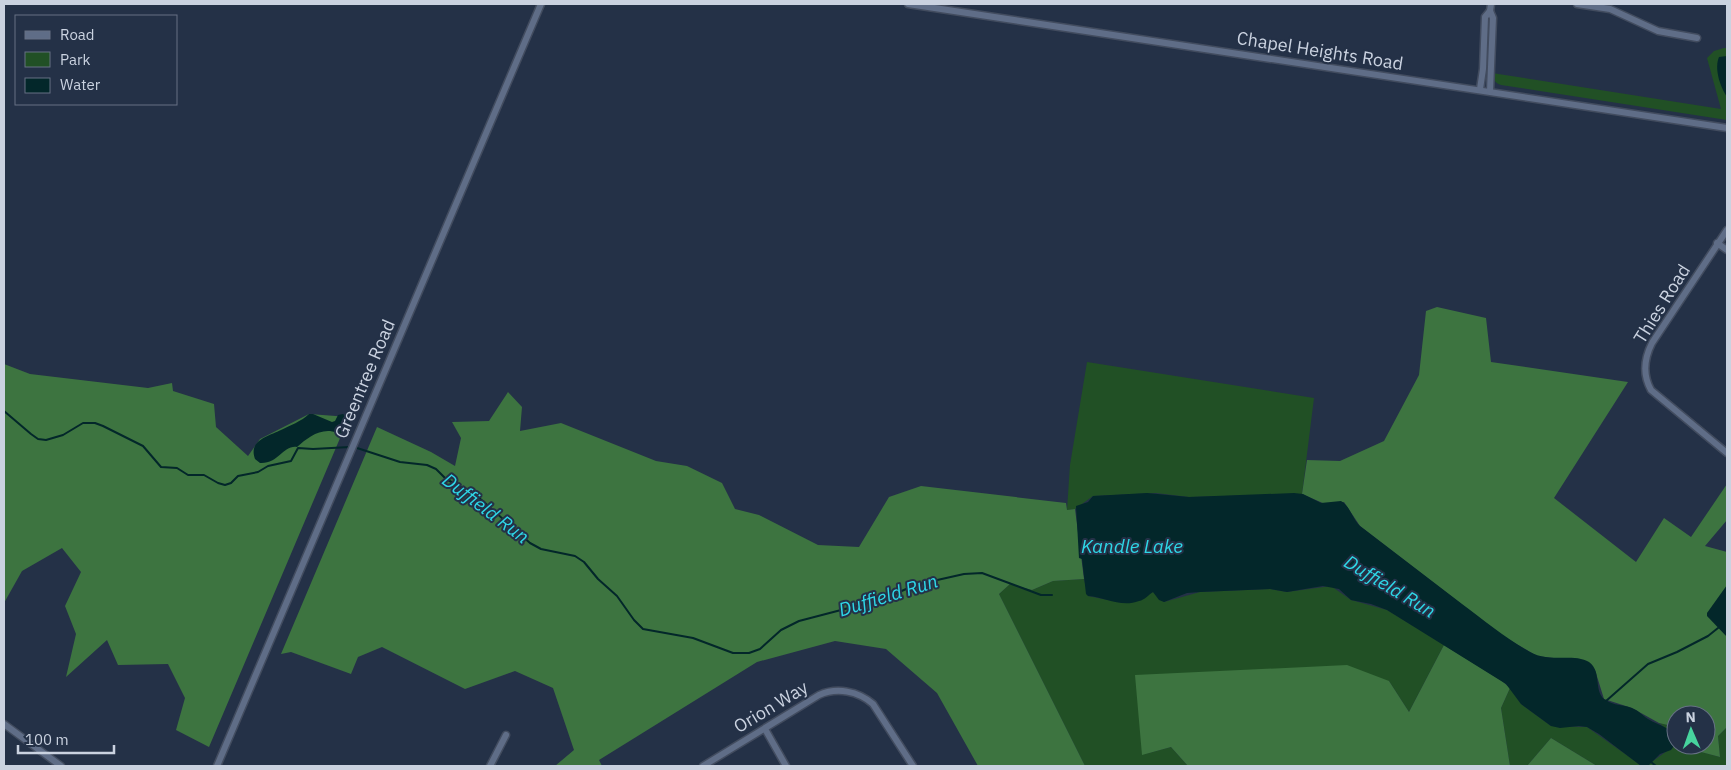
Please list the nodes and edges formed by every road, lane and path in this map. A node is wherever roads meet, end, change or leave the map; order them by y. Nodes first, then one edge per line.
1 (541, 4) edge
2 (908, 4) edge
3 (1577, 4) edge
4 (1491, 7) edge
5 (1697, 38) dead end
6 (1480, 89) junction
7 (1490, 91) junction
8 (1727, 128) edge
9 (1727, 230) edge
10 (1717, 243) junction
11 (1727, 250) edge
12 (1727, 453) edge
13 (4, 724) edge
14 (765, 729) junction
15 (506, 735) dead end
16 (61, 766) edge
17 (217, 766) edge
18 (490, 766) edge
19 (703, 766) edge
20 (786, 766) edge
21 (913, 766) edge

1 - 17 street, Greentree Road
2 - 6 street, Chapel Heights Road
3 - 5 street
4 - 6 street
4 - 7 street
6 - 7 street, Chapel Heights Road
7 - 8 street, Chapel Heights Road
9 - 10 street, Thies Road
10 - 11 street
10 - 12 street, Thies Road
13 - 16 street
14 - 19 street, Orion Way
14 - 20 street
14 - 21 street, Orion Way
15 - 18 street

